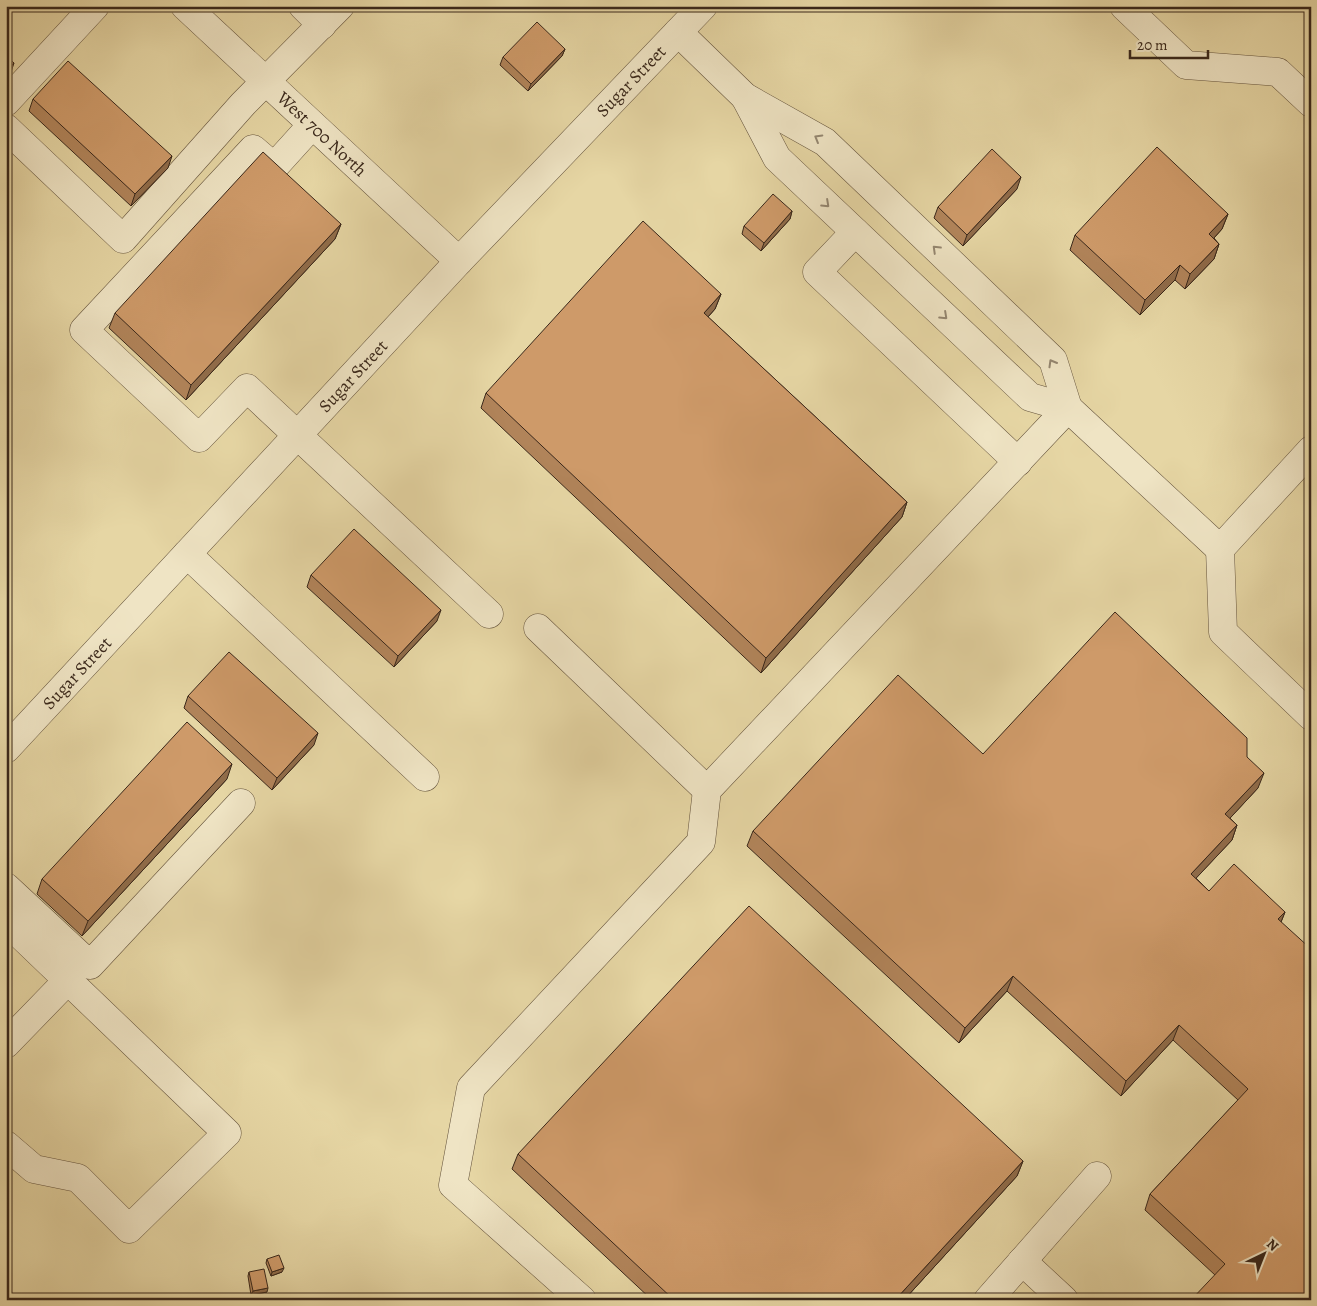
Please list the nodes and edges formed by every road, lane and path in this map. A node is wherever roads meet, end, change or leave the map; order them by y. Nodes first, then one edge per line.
1 (95, 6) edge
2 (185, 6) edge
3 (303, 6) edge
4 (703, 6) edge
5 (1124, 6) edge
6 (331, 15) edge
7 (678, 32) junction
8 (266, 82) junction
9 (745, 97) junction
10 (6, 102) edge
11 (1311, 103) edge
12 (312, 125) junction
13 (6, 128) edge
14 (855, 232) junction
15 (459, 261) junction
16 (1068, 408) junction
17 (298, 435) junction
18 (1311, 450) edge
19 (1018, 462) junction
20 (1220, 549) junction
21 (187, 554) junction
22 (489, 614) dead end
23 (538, 628) dead end
24 (1311, 716) edge
25 (6, 749) edge
26 (425, 777) dead end
27 (707, 790) junction
28 (241, 803) dead end
29 (6, 887) edge
30 (6, 921) edge
31 (68, 980) junction
32 (6, 1044) edge
33 (6, 1146) edge
34 (1097, 1176) dead end
35 (1022, 1261) junction
36 (582, 1300) edge
37 (988, 1300) edge
38 (1064, 1300) edge

1 - 10 street
2 - 8 street, West 700 North
3 - 6 street
4 - 7 street, Sugar Street
5 - 11 street
6 - 8 street
7 - 9 street
7 - 15 street, Sugar Street
8 - 12 street, West 700 North
8 - 13 street
9 -> 14 street
16 -> 9 street
12 - 15 street, West 700 North
12 - 17 street
14 -> 16 street
14 - 19 street
15 - 17 street, Sugar Street
16 - 19 street
16 - 20 street
17 - 21 street, Sugar Street
17 - 22 street
18 - 20 street
19 - 27 street
20 - 24 street
21 - 25 street, Sugar Street
21 - 26 street
23 - 27 street
27 - 36 street
28 - 29 street
30 - 31 street
31 - 32 street
31 - 33 street
34 - 35 street
35 - 37 street
35 - 38 street

